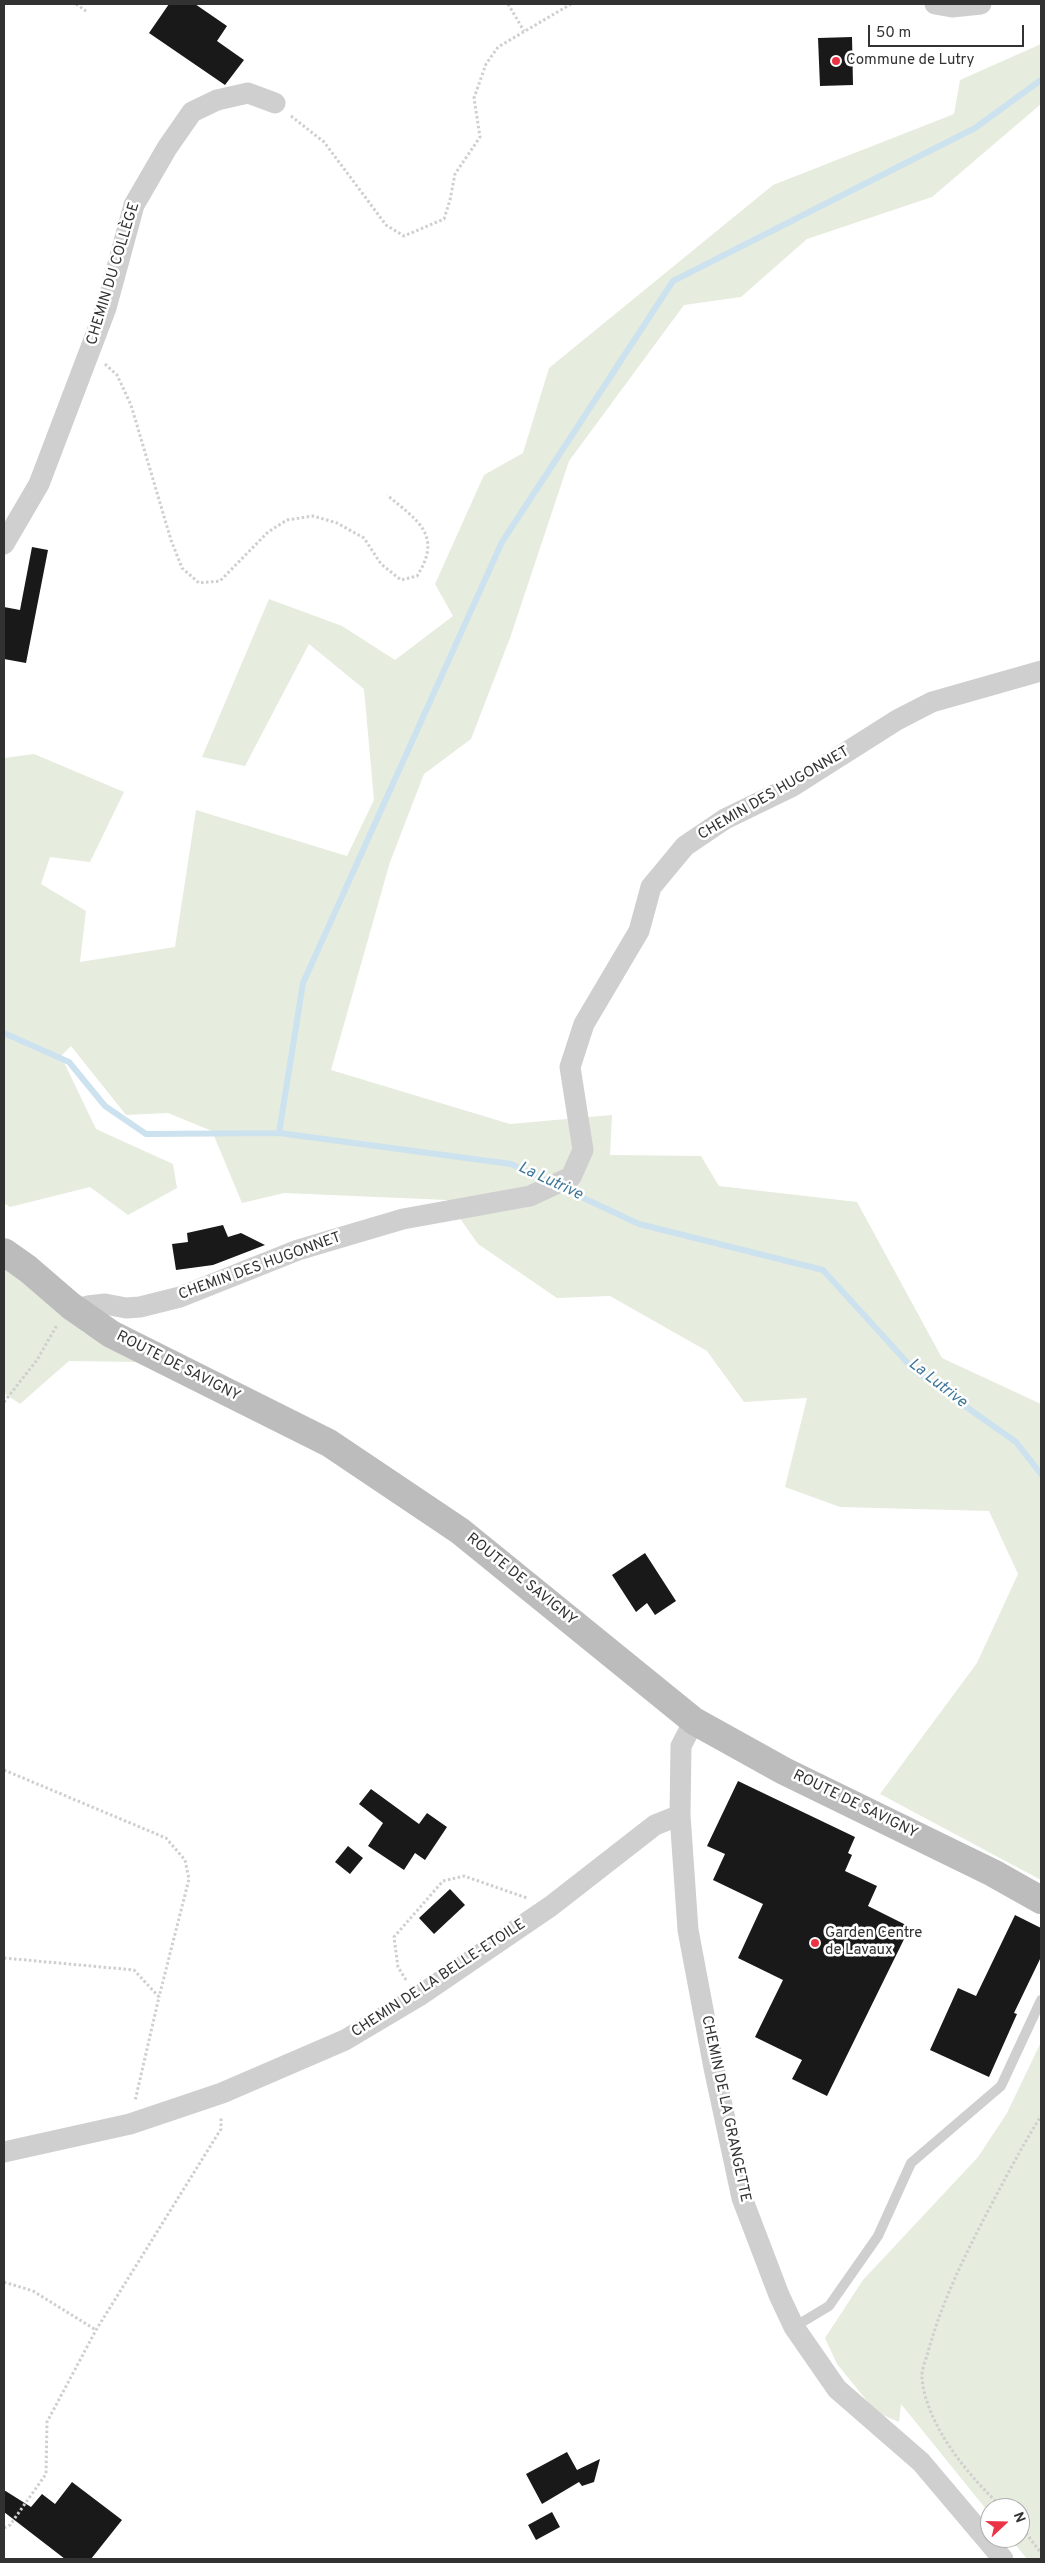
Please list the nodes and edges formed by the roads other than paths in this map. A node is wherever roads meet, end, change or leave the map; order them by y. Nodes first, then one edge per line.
1 (935, 4) edge
2 (981, 4) edge
3 (275, 103) road end
4 (4, 544) edge
5 (1041, 671) edge
6 (4, 1252) edge
7 (74, 1308) junction
8 (694, 1721) junction
9 (680, 1814) junction
10 (1041, 1900) edge
11 (1041, 2000) edge
12 (4, 2152) edge
13 (794, 2327) junction
14 (1003, 2559) edge

1 - 2 street
3 - 4 street, CHEMIN DU COLLÈGE
5 - 7 street, CHEMIN DES HUGONNET
6 - 7 street, ROUTE DE SAVIGNY
7 - 8 street, ROUTE DE SAVIGNY
8 - 9 street, CHEMIN DE LA GRANGETTE
8 - 10 street, ROUTE DE SAVIGNY
9 - 12 street, CHEMIN DE LA BELLE-ETOILE
9 - 13 street, CHEMIN DE LA GRANGETTE
11 - 13 lane
13 - 14 street, CHEMIN DE LA GRANGETTE

